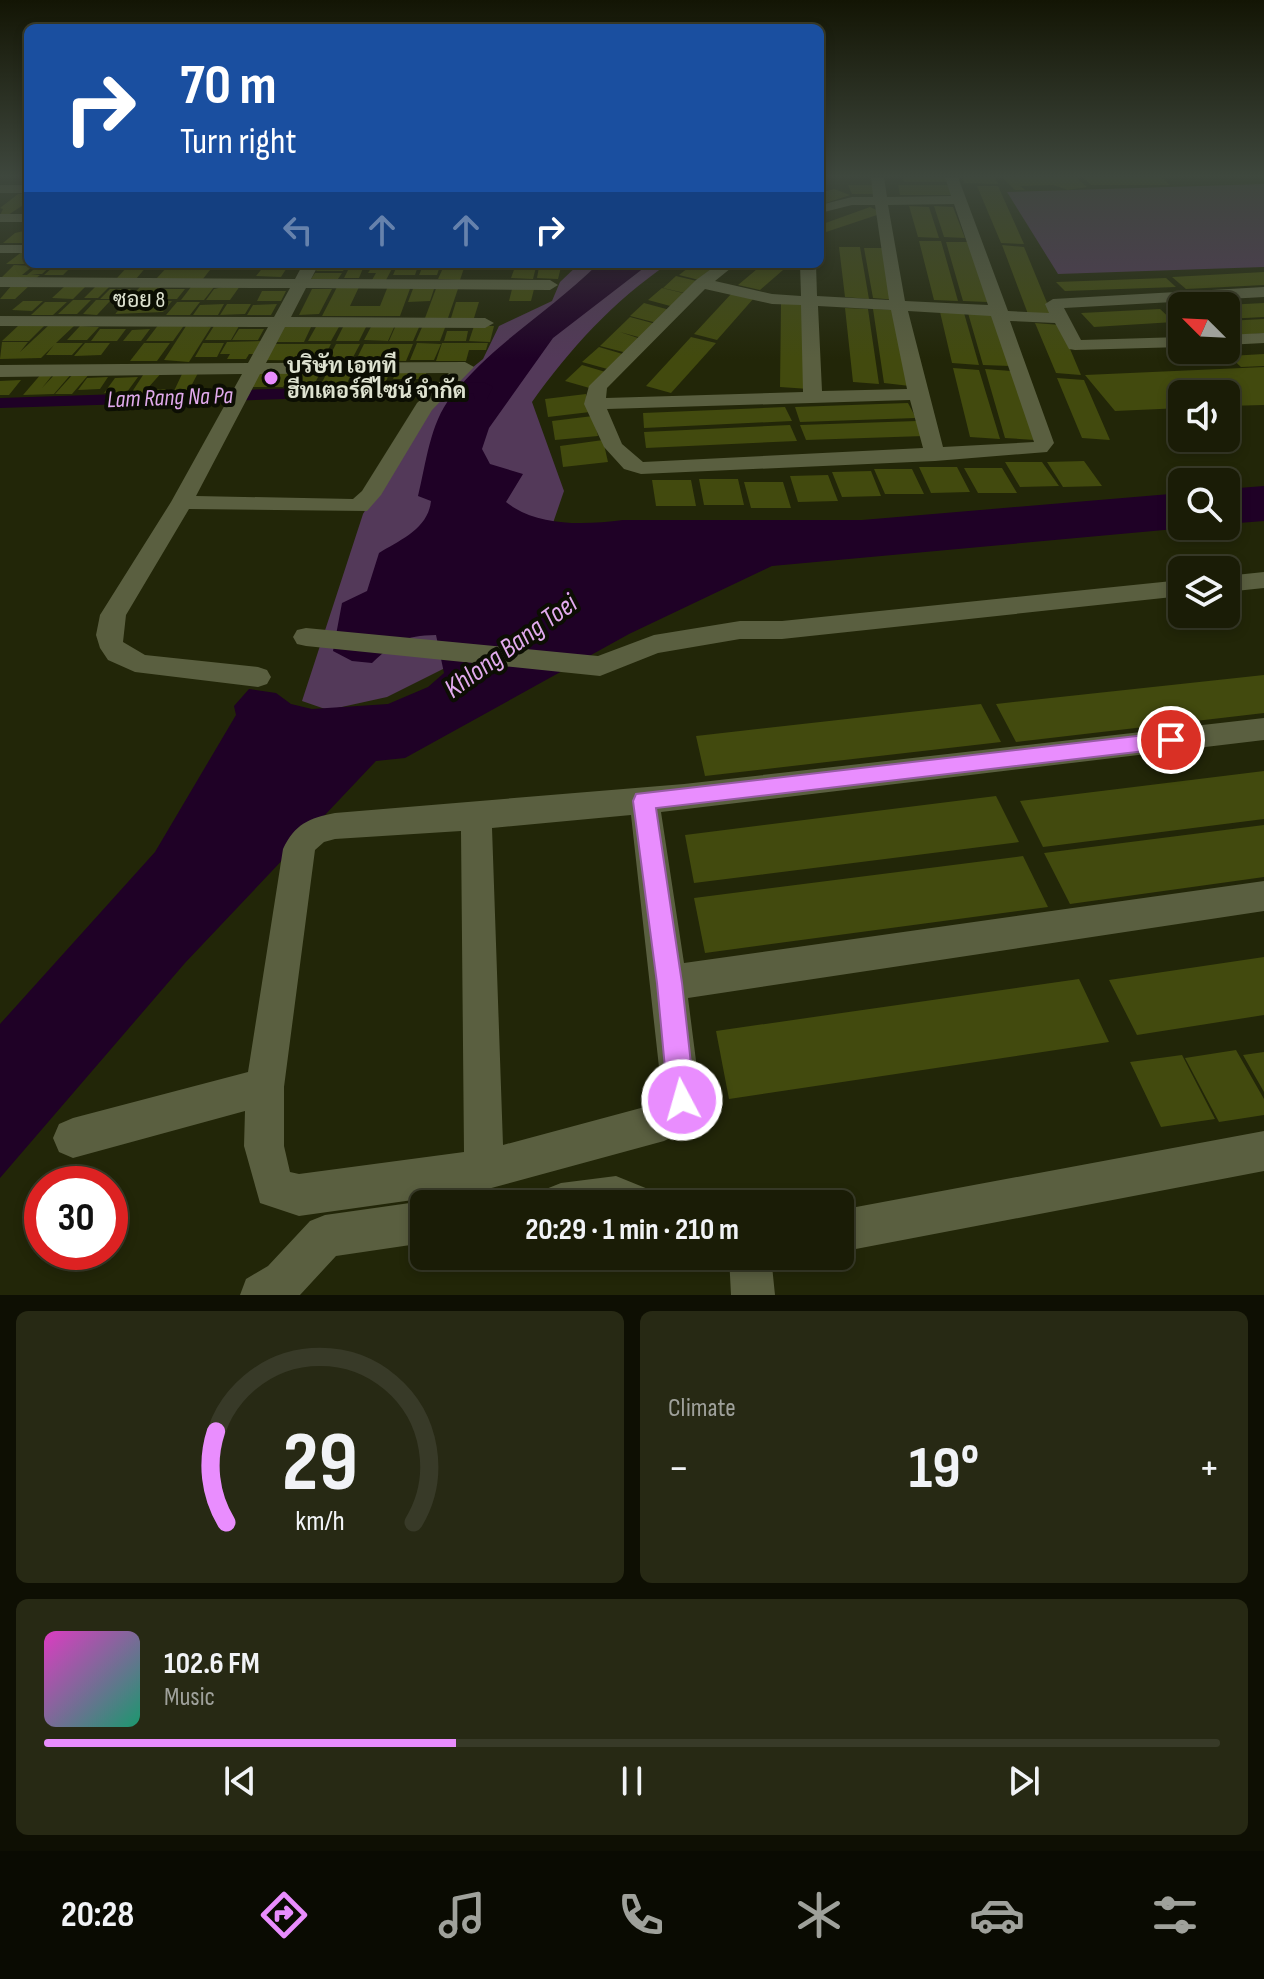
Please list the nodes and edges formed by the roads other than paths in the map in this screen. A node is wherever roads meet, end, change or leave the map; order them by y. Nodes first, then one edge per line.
1 (888, 237) edge
2 (972, 237) edge
3 (0, 249) edge
4 (24, 249) edge
5 (309, 268) edge
6 (723, 268) edge
7 (808, 268) edge
8 (0, 282) edge
9 (702, 283) junction
10 (299, 284) junction
11 (550, 285) dead end
12 (1264, 292) edge
13 (811, 300) junction
14 (898, 306) junction
15 (1001, 314) junction
16 (1058, 318) junction
17 (0, 321) edge
18 (277, 322) junction
19 (485, 323) dead end
20 (1264, 338) edge
21 (1240, 339) edge
22 (1168, 343) edge
23 (252, 368) junction
24 (0, 371) edge
25 (918, 394) junction
26 (813, 395) junction
27 (594, 404) junction
28 (935, 455) junction
29 (182, 502) junction
30 (1264, 580) edge
31 (1240, 583) edge
32 (1168, 589) edge
33 (312, 637) dead end
34 (258, 677) dead end
35 (1264, 729) edge
36 (644, 801) junction
37 (476, 818) junction
38 (1264, 896) edge
39 (669, 983) junction
40 (265, 1087) junction
41 (73, 1138) dead end
42 (1264, 1151) edge
43 (484, 1170) junction
44 (410, 1224) edge
45 (854, 1228) edge
46 (751, 1270) edge
47 (262, 1295) edge
48 (753, 1295) edge

1 - 14 street
2 - 15 street
3 - 4 street
5 - 10 street
6 - 9 street
7 - 13 street
8 - 10 street
9 - 13 street
9 - 27 street
10 - 11 street
10 - 18 street
12 - 16 street
13 - 14 street
13 - 26 street
14 - 15 street
14 - 25 street
15 - 16 street
15 - 28 street
16 - 22 street
17 - 18 street, ซอย 8
18 - 19 street, ซอย 8
18 - 23 street
20 - 21 street
23 - 24 street
23 - 29 street
23 - 29 street
25 - 26 street
25 - 28 street
26 - 27 street
27 - 28 street
29 - 34 street
30 - 31 street
32 - 33 street
35 - 36 street
36 - 37 street
36 - 39 street
37 - 40 street
37 - 43 street
38 - 39 street
39 - 43 street
40 - 41 street
40 - 43 street
42 - 45 street
44 - 47 street
46 - 48 street

